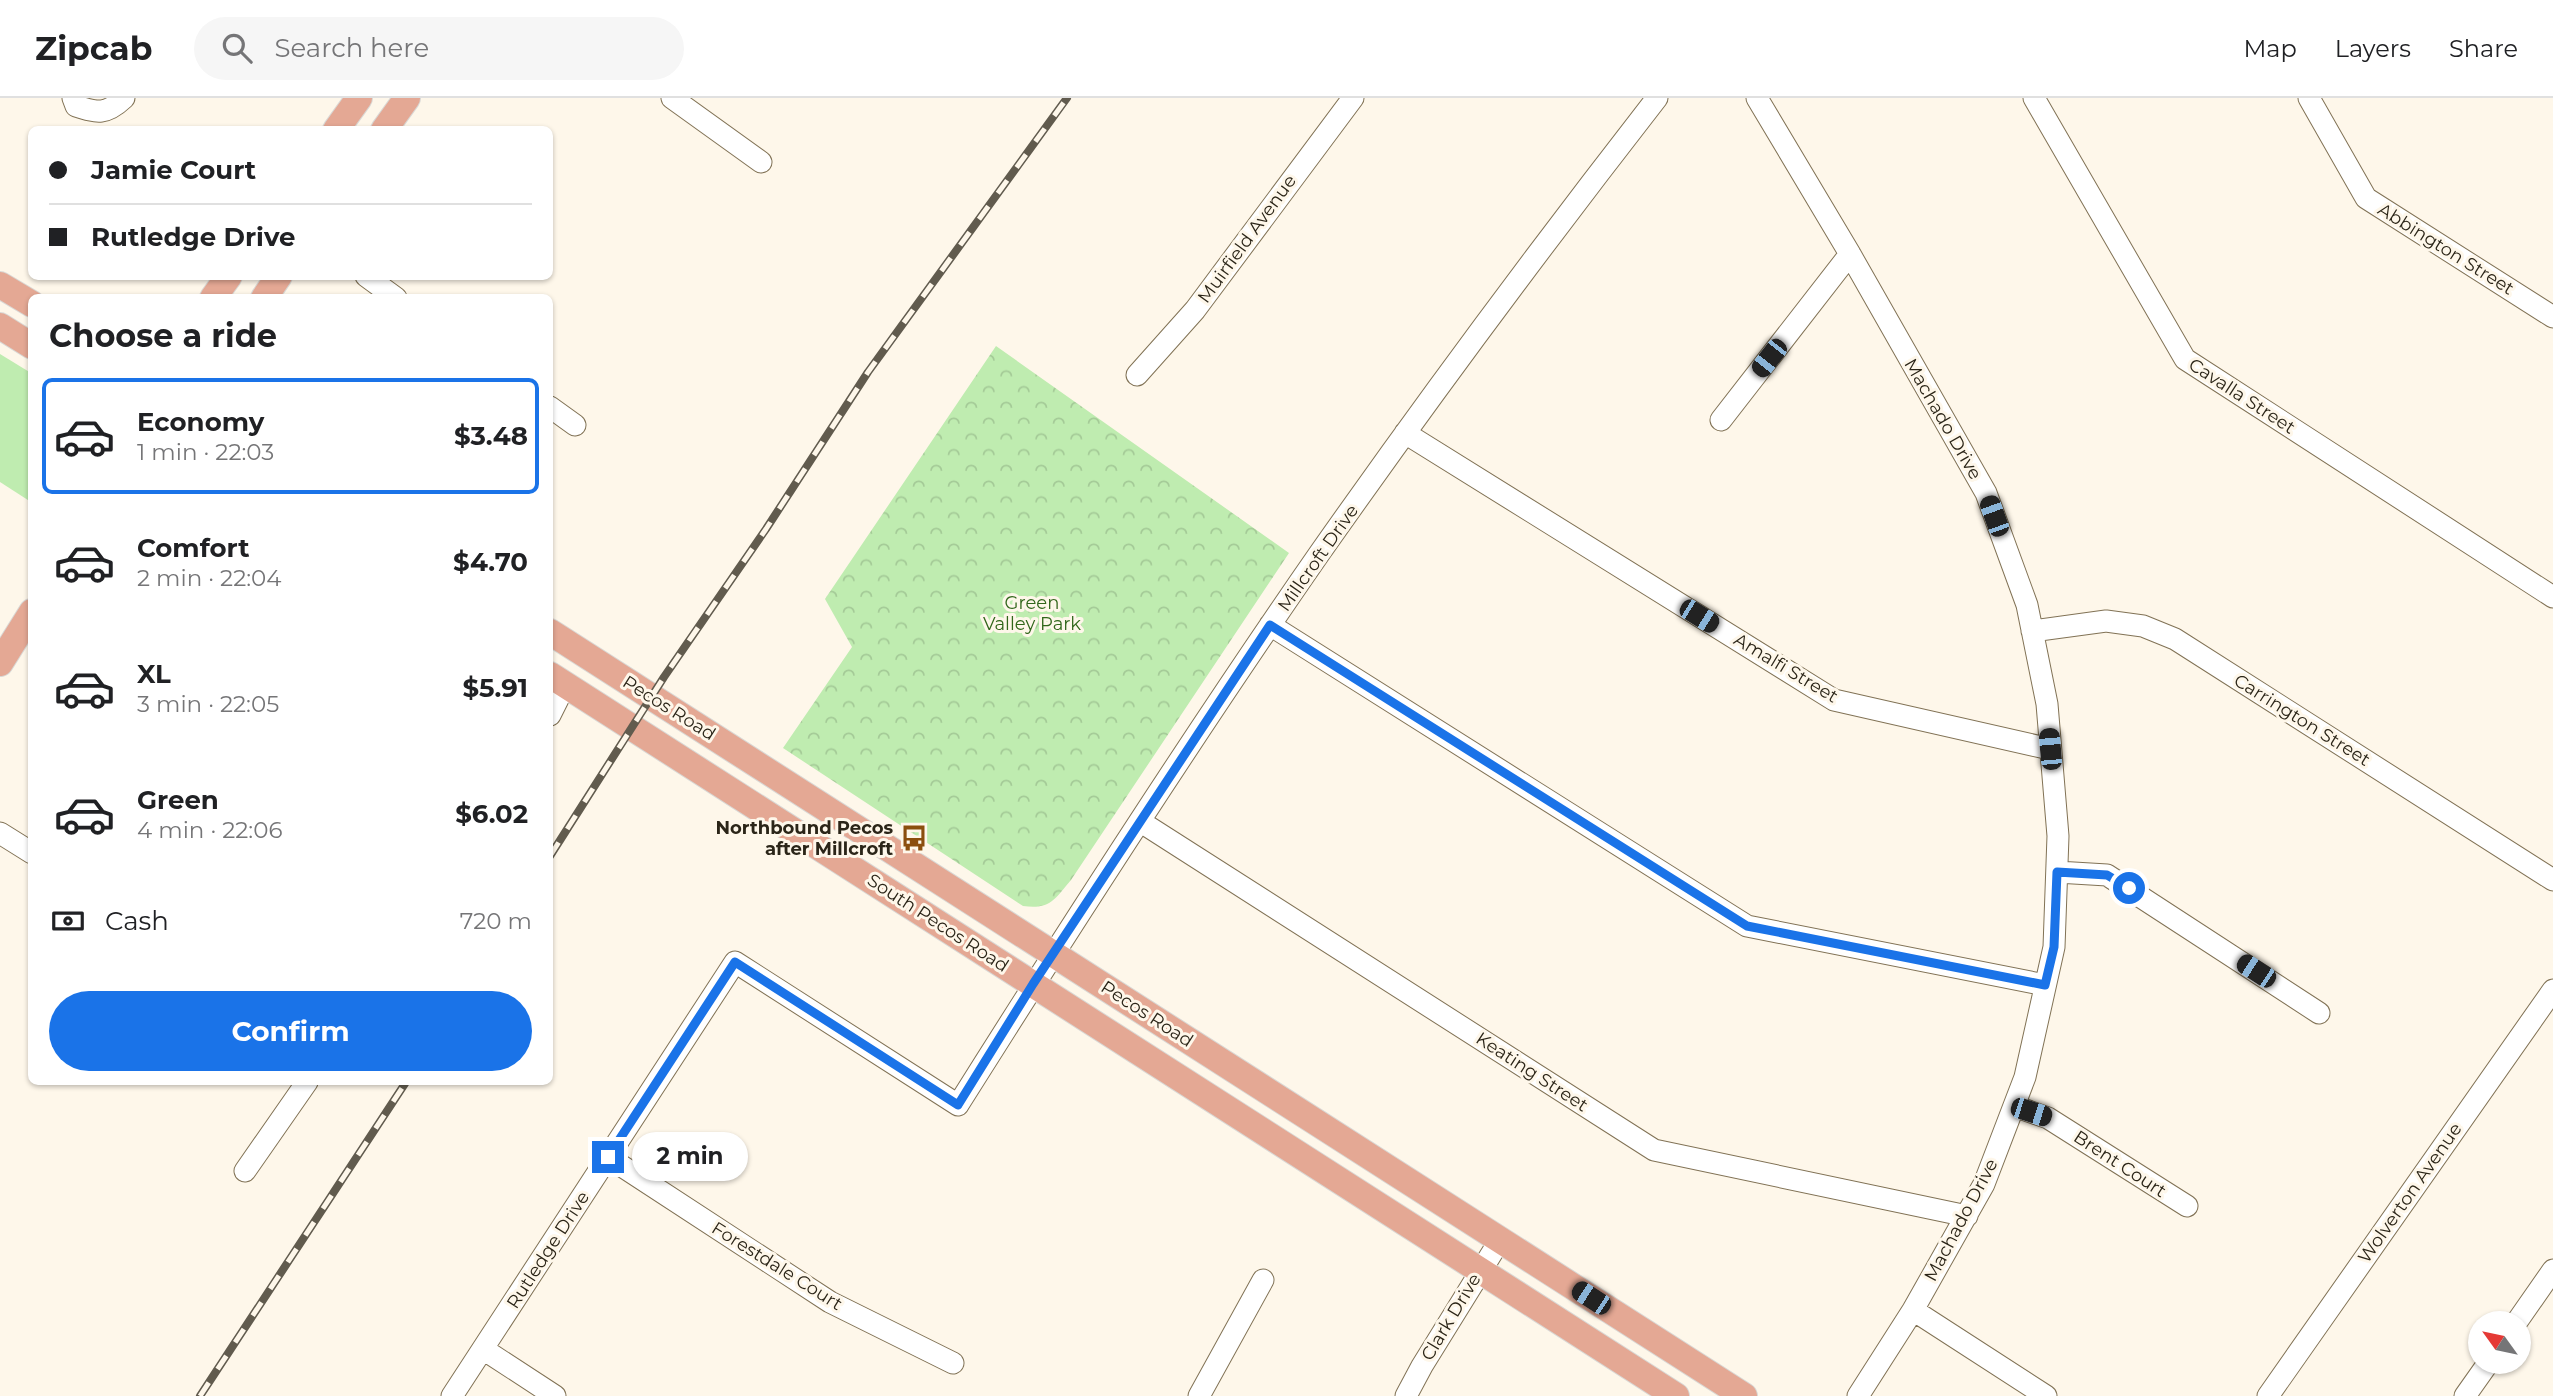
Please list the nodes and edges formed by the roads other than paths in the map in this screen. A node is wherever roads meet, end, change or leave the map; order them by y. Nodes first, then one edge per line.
1 (72, 98) edge
2 (124, 98) edge
3 (359, 98) edge
4 (407, 98) edge
5 (672, 98) edge
6 (1353, 98) edge
7 (1657, 98) edge
8 (1757, 98) edge
9 (2034, 98) edge
10 (2309, 98) edge
11 (339, 126) edge
12 (387, 126) edge
13 (761, 162) dead end
14 (1850, 254) junction
15 (371, 280) edge
16 (0, 285) edge
17 (391, 294) edge
18 (28, 302) edge
19 (2553, 317) edge
20 (0, 326) edge
21 (28, 344) edge
22 (1137, 375) dead end
23 (553, 409) edge
24 (1721, 420) dead end
25 (575, 425) dead end
26 (1405, 433) junction
27 (2553, 597) edge
28 (28, 618) edge
29 (1270, 625) junction
30 (2032, 631) junction
31 (553, 634) edge
32 (0, 663) edge
33 (557, 680) edge
34 (553, 700) edge
35 (2050, 749) junction
36 (1141, 822) junction
37 (0, 833) edge
38 (28, 850) edge
39 (2057, 872) junction
40 (2553, 880) edge
41 (1053, 954) junction
42 (1033, 984) junction
43 (2045, 985) junction
44 (2553, 990) edge
45 (2319, 1013) dead end
46 (305, 1085) edge
47 (958, 1105) joint
48 (2014, 1106) junction
49 (608, 1157) junction
50 (245, 1171) dead end
51 (2187, 1206) dead end
52 (1967, 1216) junction
53 (1500, 1240) junction
54 (1480, 1270) junction
55 (2553, 1270) edge
56 (1263, 1280) dead end
57 (1913, 1310) junction
58 (2524, 1311) edge
59 (483, 1349) junction
60 (953, 1363) dead end
61 (2481, 1374) edge
62 (452, 1396) edge
63 (555, 1396) edge
64 (1199, 1396) edge
65 (1406, 1396) edge
66 (1676, 1396) edge
67 (1744, 1396) edge
68 (1858, 1396) edge
69 (2046, 1396) edge
70 (2268, 1396) edge
71 (2465, 1396) edge

1 - 2 street
3 - 11 main road
4 - 12 main road
5 - 13 street
6 - 22 street, Muirfield Avenue
7 - 26 street, Millcroft Drive
8 - 14 street, Machado Drive
9 - 27 street, Cavalla Street
10 - 19 street, Abbington Street
14 - 24 street
14 - 30 street, Machado Drive
15 - 17 street
16 - 18 main road
20 - 21 main road
23 - 25 street
26 - 29 street, Millcroft Drive
26 - 35 street, Amalfi Street
28 - 32 main road
29 - 36 street, Millcroft Drive
29 - 43 street
30 - 35 street, Machado Drive
30 - 40 street, Carrington Street
31 - 41 main road, Pecos Road
33 - 34 street
33 - 42 main road, South Pecos Road
35 - 39 street, Machado Drive
36 - 41 street, Millcroft Drive
36 - 52 street, Keating Street
37 - 38 street
39 - 43 street, Machado Drive
39 - 45 street
41 - 42 street, Millcroft Drive
41 - 53 main road, Pecos Road
42 - 47 street, Millcroft Drive
42 - 54 main road, South Pecos Road
43 - 48 street, Machado Drive
44 - 70 street, Wolverton Avenue
46 - 50 street
47 - 49 street, Rutledge Drive
48 - 51 street, Brent Court
48 - 52 street, Machado Drive
49 - 59 street, Rutledge Drive
49 - 60 street, Forestdale Court
52 - 57 street, Machado Drive
53 - 54 street, Clark Drive
53 - 67 main road, Pecos Road
54 - 65 street, Clark Drive
54 - 66 main road
55 - 58 street
56 - 64 street
57 - 68 street, Machado Drive
57 - 69 street
59 - 62 street, Rutledge Drive
59 - 63 street
61 - 71 street

